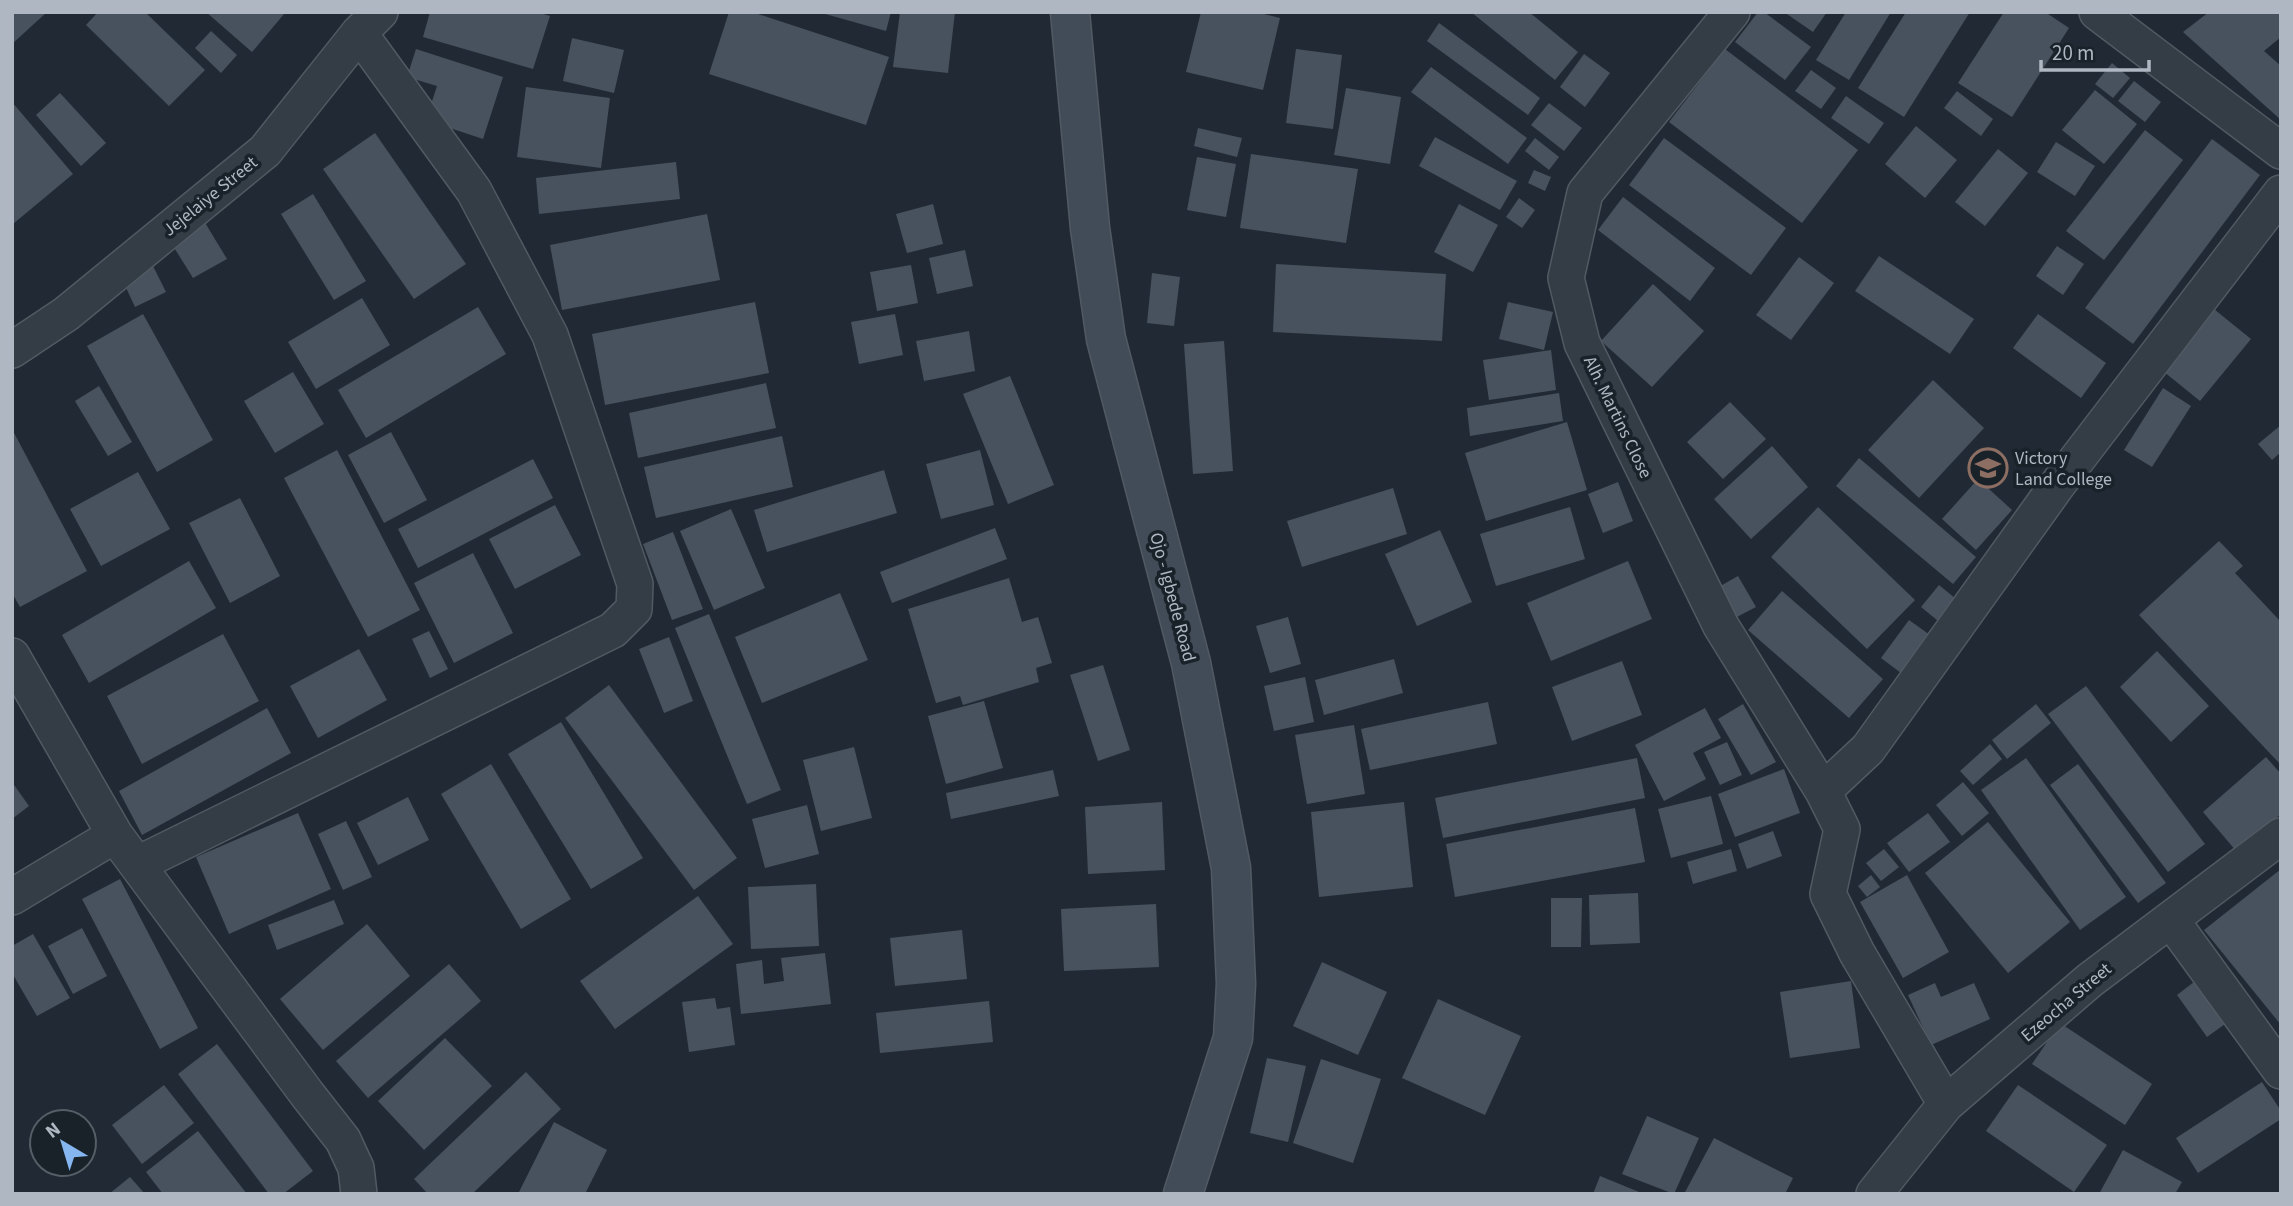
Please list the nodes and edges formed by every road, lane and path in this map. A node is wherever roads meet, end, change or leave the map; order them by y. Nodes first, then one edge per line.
1 (1070, 12) edge
2 (1732, 12) edge
3 (2097, 12) edge
4 (370, 23) edge
5 (2281, 151) edge
6 (2281, 192) edge
7 (12, 351) edge
8 (12, 656) edge
9 (1823, 791) junction
10 (115, 835) junction
11 (2281, 836) edge
12 (138, 863) junction
13 (12, 897) edge
14 (2171, 920) junction
15 (2281, 1071) edge
16 (1946, 1104) junction
17 (1186, 1187) edge
18 (359, 1194) edge
19 (1874, 1194) edge

1 - 17 main road, Ojo - Igbede Road
2 - 9 street, Alh. Martins Close
3 - 5 street
4 - 7 street, Jejelaiye Street
4 - 12 street
6 - 9 street
8 - 10 street
9 - 16 street, Alh. Martins Close
10 - 12 street
10 - 13 street
11 - 14 street, Ezeocha Street
12 - 18 street
14 - 15 street
14 - 16 street, Ezeocha Street
16 - 19 street, Ezeocha Street

